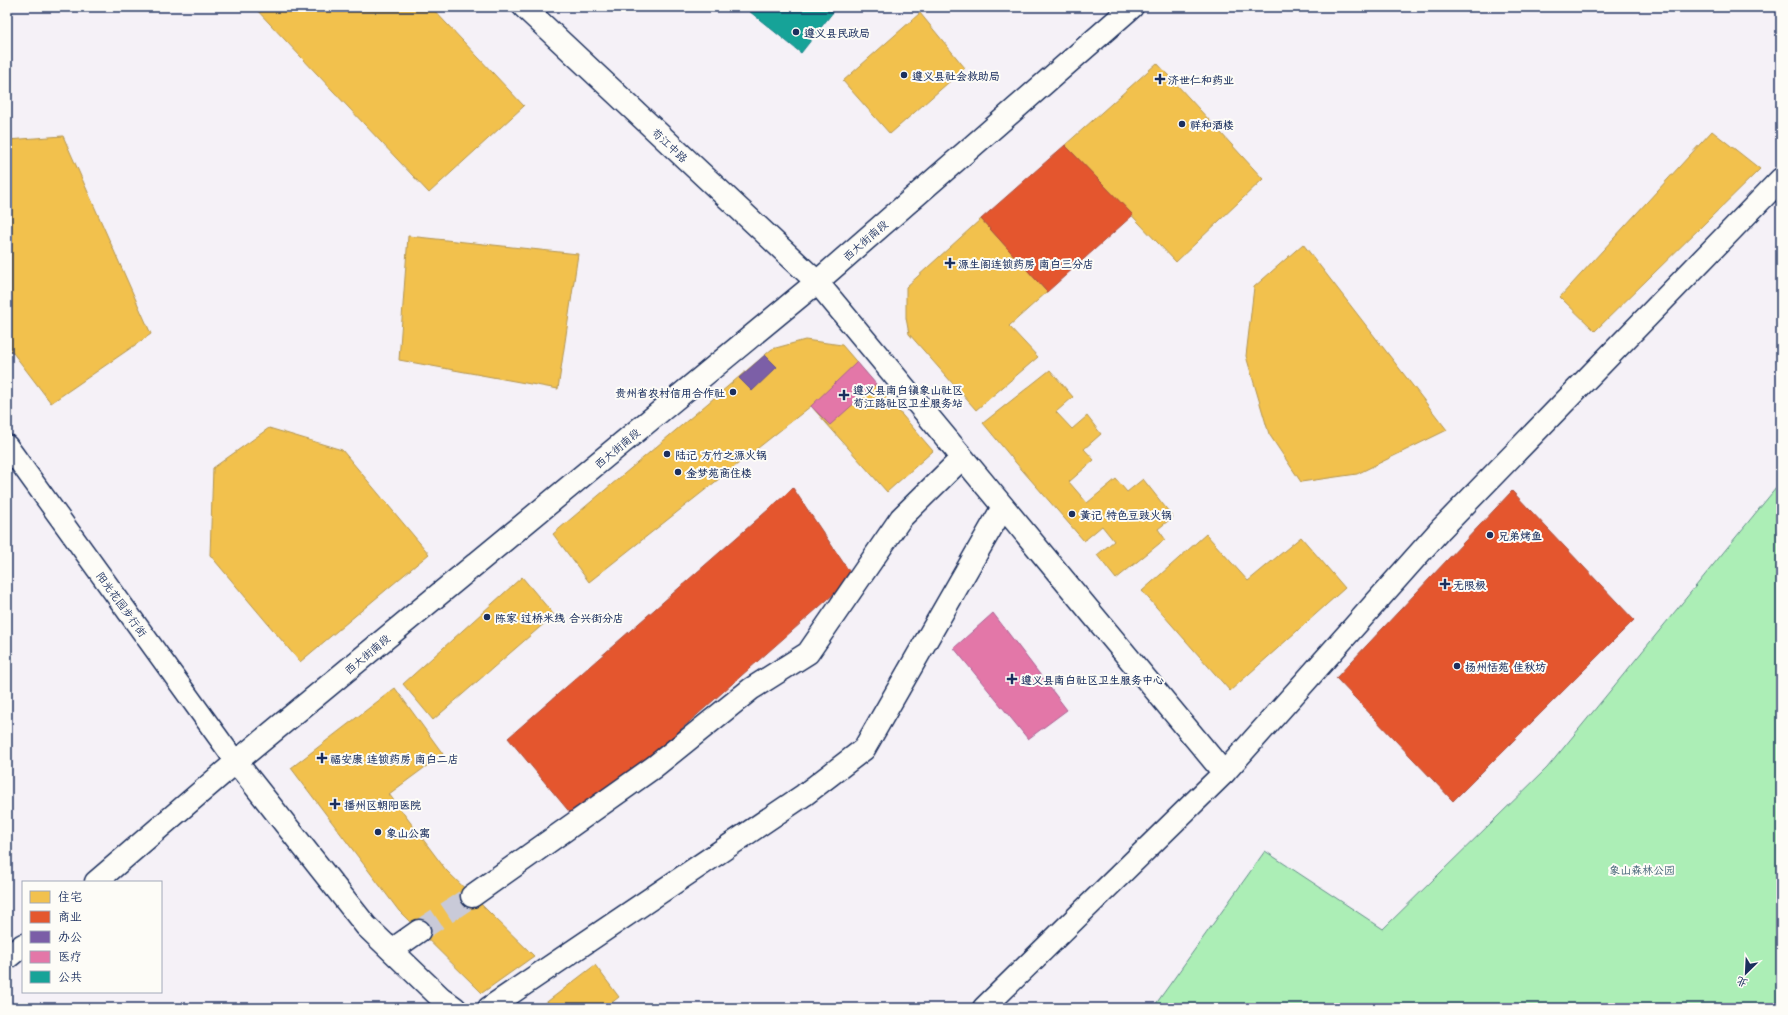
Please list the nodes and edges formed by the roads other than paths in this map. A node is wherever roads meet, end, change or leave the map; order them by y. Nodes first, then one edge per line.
1 (524, 7) edge
2 (1132, 7) edge
3 (1781, 179) edge
4 (817, 282) junction
5 (7, 445) edge
6 (962, 458) junction
7 (1003, 507) junction
8 (236, 762) junction
9 (1224, 774) junction
10 (97, 881) edge
11 (472, 896) tunnel mouth
12 (419, 931) tunnel mouth
13 (22, 946) edge
14 (392, 950) junction
15 (7, 958) edge
16 (455, 1008) edge
17 (489, 1008) edge
18 (984, 1008) edge

1 - 4 street, 苟江中路
2 - 4 street, 西大街南段
3 - 9 street
4 - 6 street, 苟江中路
4 - 8 street, 西大街南段
5 - 8 street, 阳光花园步行街
6 - 7 street, 苟江中路
6 - 11 street
7 - 9 street, 苟江中路
7 - 17 street
8 - 10 street, 西大街南段
8 - 14 street
9 - 18 street
12 - 14 street
13 - 15 street
14 - 16 street

